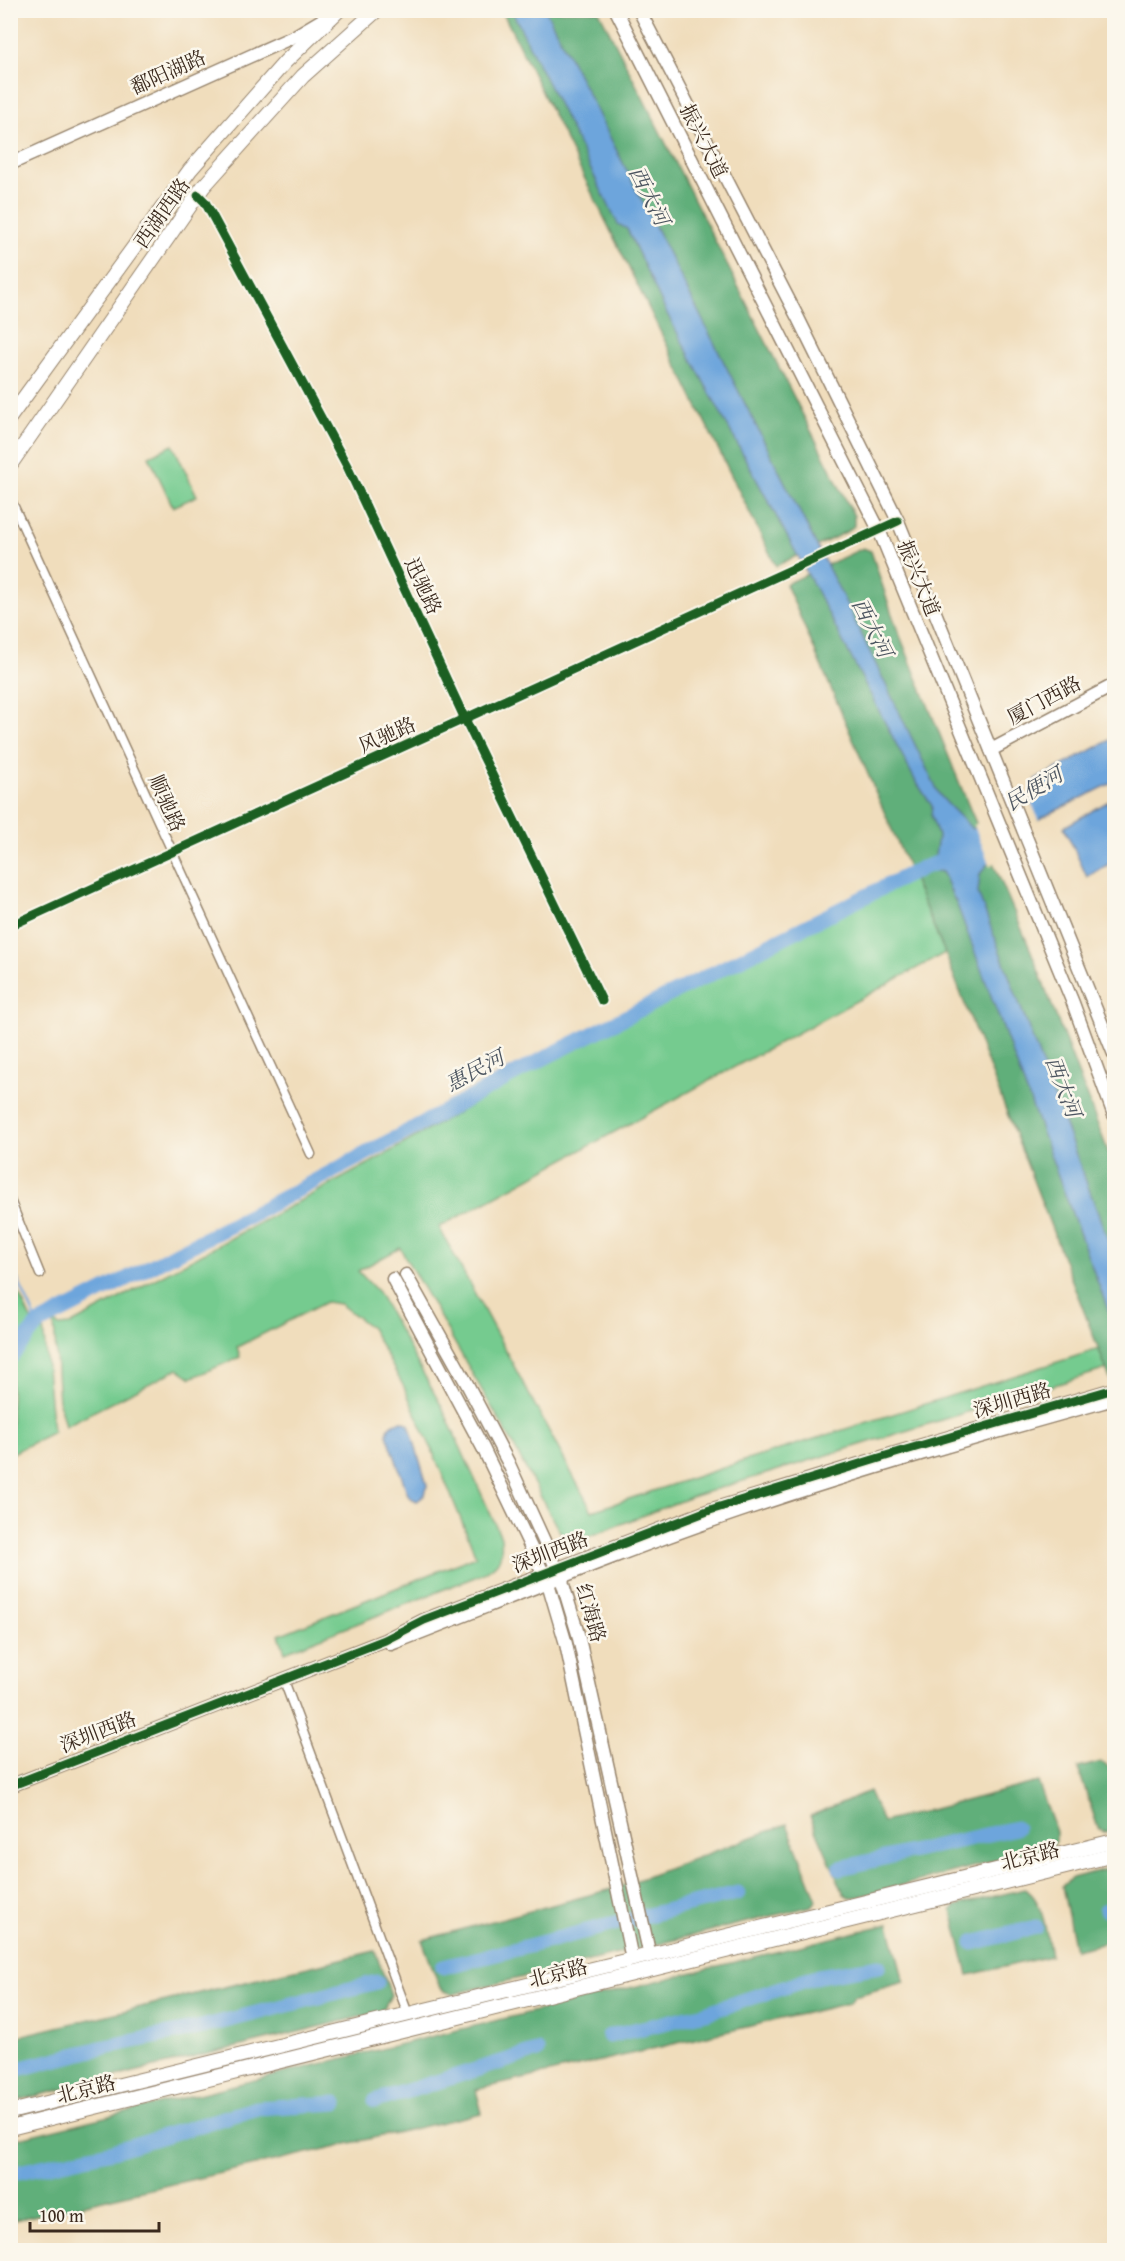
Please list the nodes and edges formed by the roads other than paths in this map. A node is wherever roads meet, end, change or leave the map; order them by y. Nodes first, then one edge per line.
1 (339, 10) edge
2 (376, 10) edge
3 (616, 10) edge
4 (639, 10) edge
5 (10, 164) edge
6 (198, 195) junction
7 (10, 417) edge
8 (10, 465) edge
9 (10, 498) edge
10 (898, 521) junction
11 (879, 530) junction
12 (1114, 685) edge
13 (465, 719) junction
14 (991, 750) junction
15 (172, 853) junction
16 (10, 926) edge
17 (602, 1001) dead end
18 (1114, 1053) edge
19 (1114, 1114) edge
20 (311, 1154) dead end
21 (10, 1200) edge
22 (40, 1274) dead end
23 (406, 1275) dead end
24 (393, 1279) dead end
25 (1114, 1389) edge
26 (1114, 1399) edge
27 (559, 1573) junction
28 (546, 1579) junction
29 (286, 1686) junction
30 (10, 1786) edge
31 (10, 1795) edge
32 (1114, 1841) edge
33 (1114, 1855) edge
34 (650, 1956) junction
35 (633, 1959) junction
36 (408, 2014) junction
37 (10, 2112) edge
38 (10, 2128) edge

1 - 5 street, 鄱阳湖路
1 - 7 main road, 西湖西路
2 - 6 main road, 西湖西路
3 - 11 street, 振兴大道
4 - 10 street, 振兴大道
6 - 8 main road, 西湖西路
6 - 13 street, 迅驰路
9 - 15 street, 顺驰路
10 - 11 street, 风驰路
10 - 14 street, 振兴大道
11 - 13 street, 风驰路
11 - 19 street, 振兴大道
12 - 14 street, 厦门西路
13 - 15 street, 风驰路
13 - 17 street, 迅驰路
14 - 18 street, 振兴大道
15 - 16 street, 风驰路
15 - 20 street, 顺驰路
21 - 22 street
23 - 27 street, 红海路
24 - 28 street, 红海路
25 - 27 street, 深圳西路
26 - 27 street, 深圳西路
27 - 28 street, 深圳西路
27 - 34 street, 红海路
28 - 29 street, 深圳西路
28 - 30 street, 深圳西路
28 - 35 street, 红海路
29 - 31 street, 深圳西路
29 - 36 street
32 - 34 main road, 北京路
33 - 38 main road, 北京路
34 - 35 main road, 北京路
35 - 36 main road, 北京路
36 - 37 main road, 北京路

